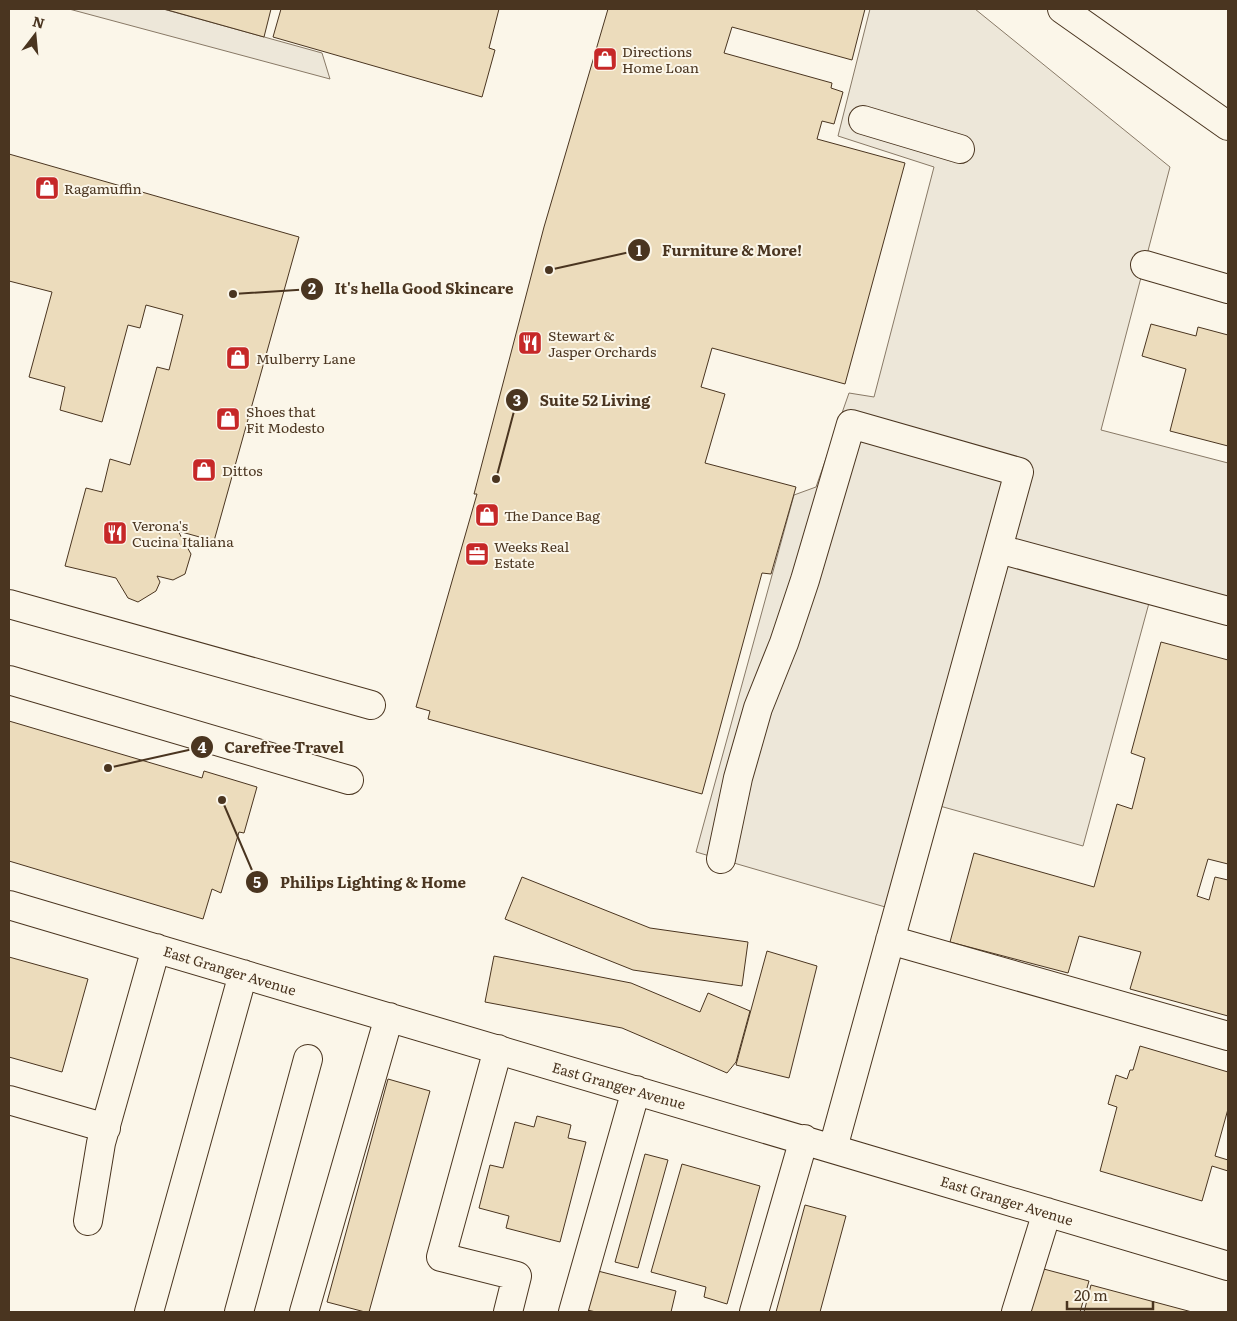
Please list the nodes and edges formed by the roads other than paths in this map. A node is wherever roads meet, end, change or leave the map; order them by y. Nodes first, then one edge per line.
1 (1062, 9) edge
2 (863, 120) dead end
3 (1228, 126) edge
4 (960, 149) dead end
5 (1144, 265) dead end
6 (1228, 288) edge
7 (998, 549) junction
8 (9, 604) edge
9 (1228, 611) edge
10 (9, 680) edge
11 (371, 705) dead end
12 (349, 780) dead end
13 (721, 859) dead end
14 (9, 905) edge
15 (890, 940) junction
16 (156, 948) junction
17 (242, 974) junction
18 (389, 1017) junction
19 (1228, 1036) edge
20 (498, 1049) junction
21 (308, 1059) dead end
22 (636, 1090) junction
23 (9, 1100) edge
24 (106, 1128) junction
25 (804, 1139) junction
26 (833, 1148) junction
27 (1047, 1212) junction
28 (88, 1221) dead end
29 (1228, 1266) edge
30 (149, 1312) edge
31 (239, 1312) edge
32 (304, 1312) edge
33 (508, 1312) edge
34 (573, 1312) edge
35 (754, 1312) edge
36 (1016, 1312) edge

1 - 3 street
2 - 4 street
5 - 6 street
7 - 9 street
7 - 13 street
7 - 15 street
8 - 11 street
10 - 12 street
14 - 16 street, East Granger Avenue
15 - 19 street
15 - 26 street
16 - 17 street, East Granger Avenue
16 - 24 street
17 - 18 street, East Granger Avenue
17 - 30 street
18 - 20 street, East Granger Avenue
18 - 32 street
20 - 22 street, East Granger Avenue
20 - 33 street
21 - 31 street
22 - 25 street, East Granger Avenue
22 - 34 street
23 - 24 street
24 - 28 street
25 - 26 street, East Granger Avenue
25 - 35 street
26 - 27 street, East Granger Avenue
27 - 29 street, East Granger Avenue
27 - 36 street

